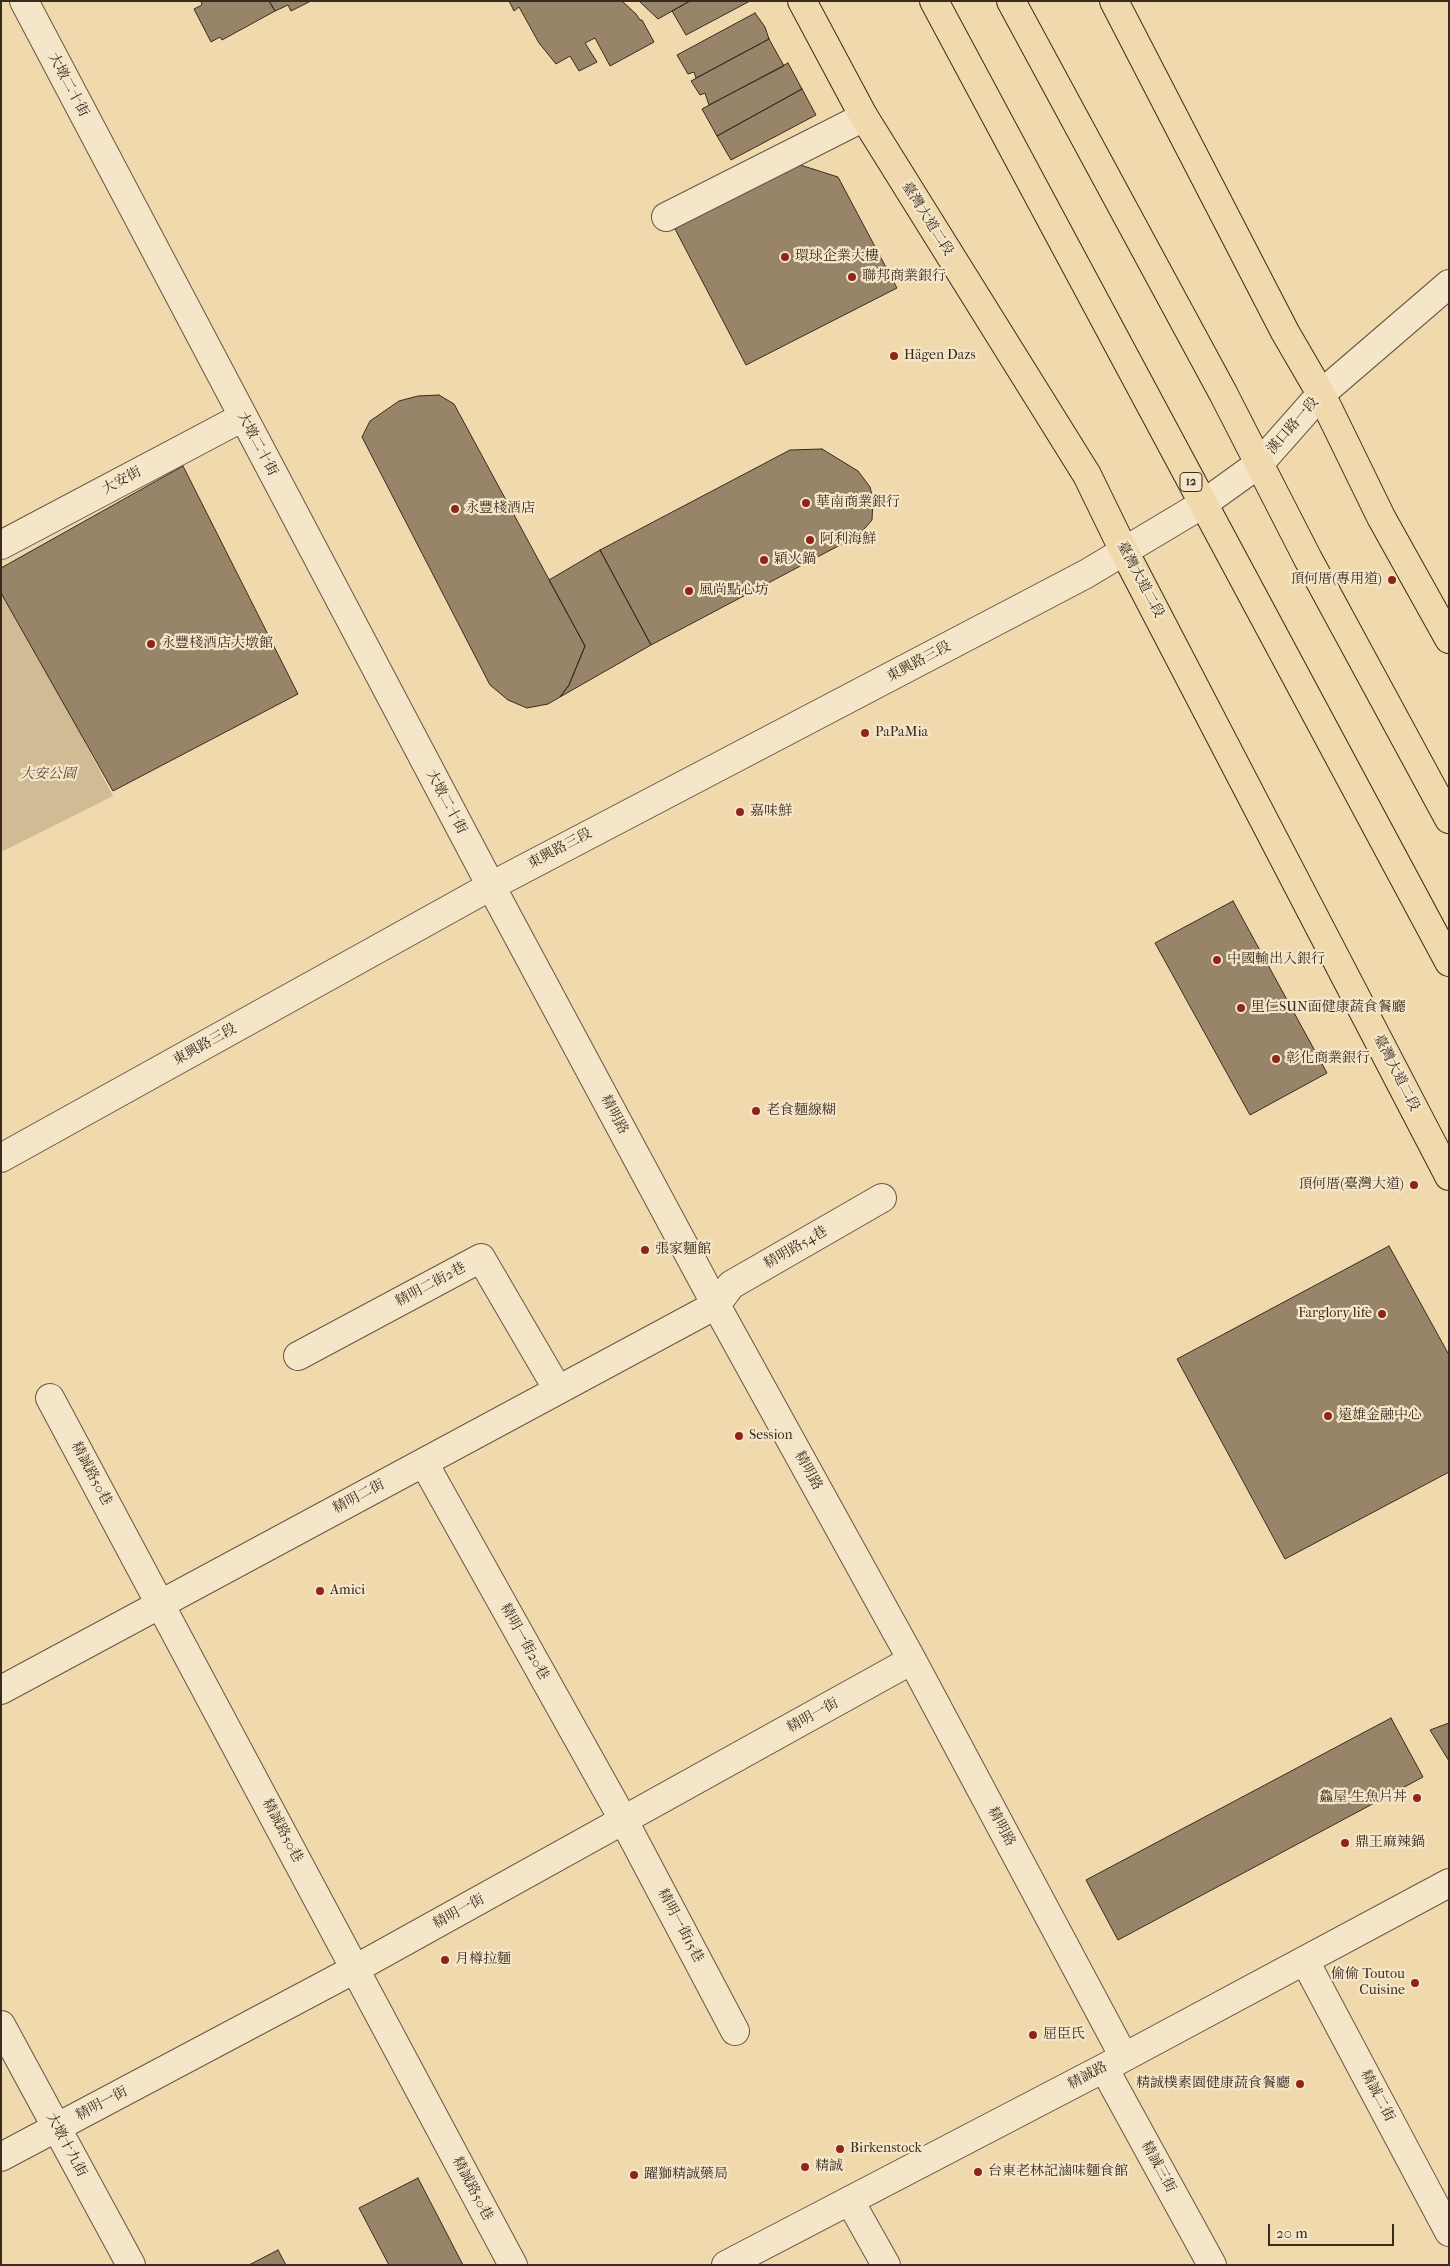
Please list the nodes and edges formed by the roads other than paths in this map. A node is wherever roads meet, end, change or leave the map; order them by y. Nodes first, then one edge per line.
1 (24, 1) edge
2 (802, 1) edge
3 (934, 1) edge
4 (1011, 1) edge
5 (1114, 1) edge
6 (864, 117) junction
7 (666, 217) dead end
8 (1449, 284) edge
9 (1321, 394) junction
10 (243, 417) junction
11 (1260, 463) junction
12 (1203, 504) junction
13 (1, 545) edge
14 (1124, 551) junction
15 (1449, 640) edge
16 (1449, 819) edge
17 (491, 886) junction
18 (1449, 962) edge
19 (1, 1158) edge
20 (1449, 1176) edge
21 (882, 1198) dead end
22 (716, 1305) junction
23 (298, 1356) dead end
24 (558, 1390) junction
25 (50, 1398) dead end
26 (424, 1463) junction
27 (160, 1604) junction
28 (912, 1660) junction
29 (1, 1690) edge
30 (624, 1821) junction
31 (1449, 1883) edge
32 (1305, 1961) junction
33 (355, 1969) junction
34 (1, 2026) edge
35 (735, 2031) dead end
36 (1114, 2063) junction
37 (57, 2128) junction
38 (1, 2157) edge
39 (850, 2201) junction
40 (1449, 2232) edge
41 (131, 2265) edge
42 (513, 2265) edge
43 (726, 2265) edge
44 (886, 2265) edge
45 (1212, 2265) edge

1 - 10 street, 大墩二十街
2 - 6 main road, 臺灣大道二段
3 - 12 main road, 12
4 - 11 main road
5 - 9 main road
6 - 7 street
6 - 14 main road, 臺灣大道二段
8 - 9 street, 漢口路一段
9 - 11 street, 漢口路一段
9 - 15 main road
10 - 13 street, 大安街
10 - 17 street, 大墩二十街
11 - 12 street, 漢口路一段
11 - 16 main road
12 - 14 street, 漢口路一段
12 - 18 main road, 12
14 - 17 street, 東興路三段
14 - 20 main road, 臺灣大道二段
17 - 19 street, 東興路三段
17 - 22 street, 精明路
21 - 22 street, 精明路54巷
22 - 24 street, 精明二街
22 - 28 street, 精明路
23 - 24 street, 精明二街2巷
24 - 26 street, 精明二街
25 - 27 street, 精誠路50巷
26 - 27 street, 精明二街
26 - 30 street, 精明一街20巷
27 - 29 street, 精明二街
27 - 33 street, 精誠路50巷
28 - 30 street, 精明一街
28 - 36 street, 精明路
30 - 33 street, 精明一街
30 - 35 street, 精明一街15巷
31 - 32 street, 精誠路
32 - 36 street, 精誠路
32 - 40 street, 精誠二街
33 - 37 street, 精明一街
33 - 42 street, 精誠路50巷
34 - 37 street, 大墩十九街
36 - 39 street, 精誠路
36 - 45 street, 精誠三街
37 - 38 street, 精明一街
37 - 41 street, 大墩十九街
39 - 43 street, 精誠路
39 - 44 street

